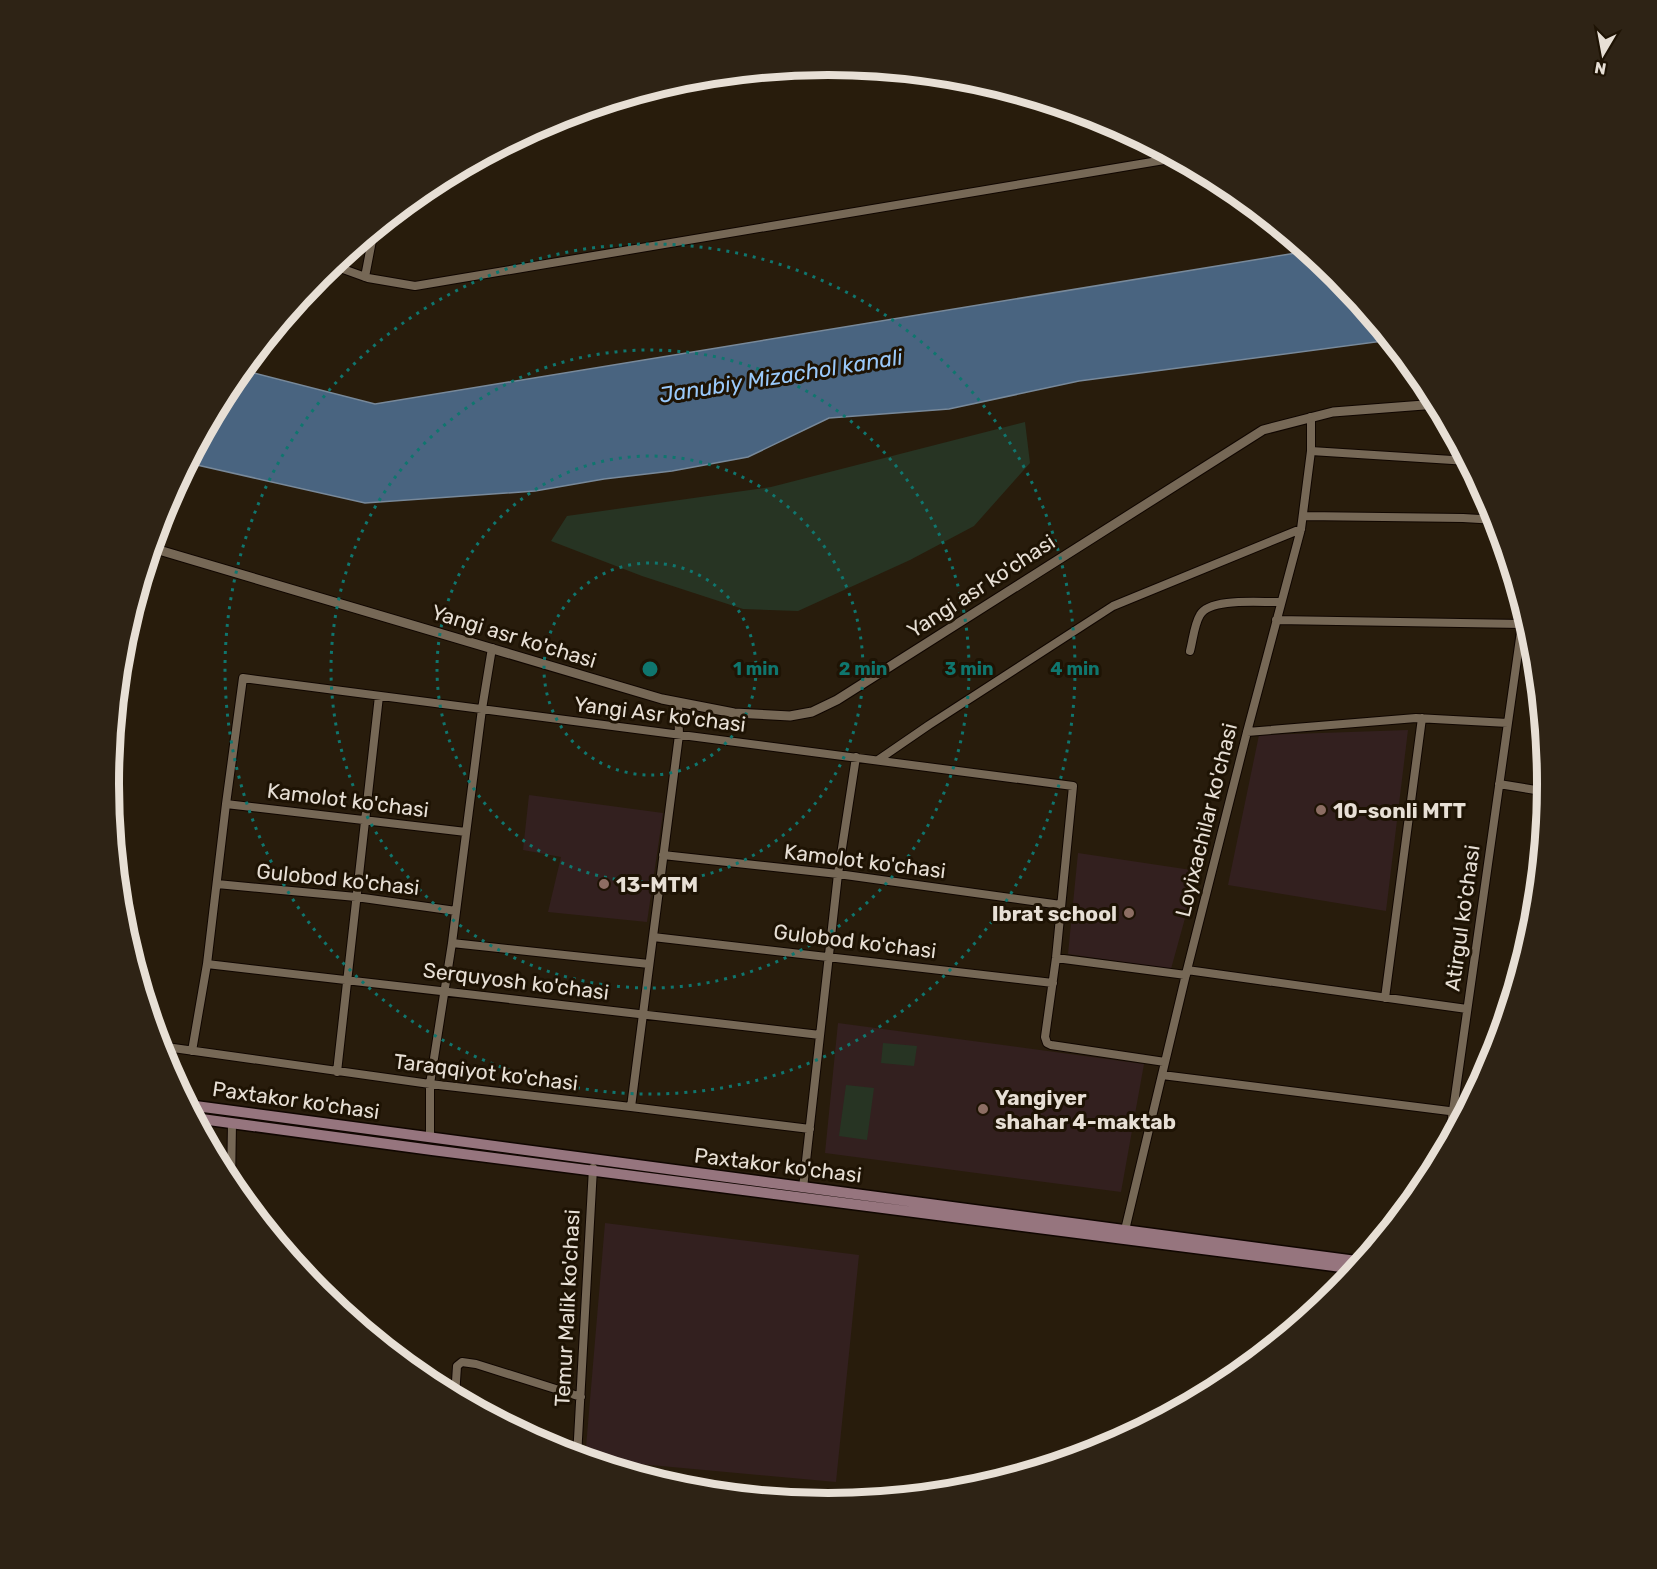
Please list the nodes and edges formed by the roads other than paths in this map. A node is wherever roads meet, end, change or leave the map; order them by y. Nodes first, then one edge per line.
1 (1164, 160) edge
2 (372, 242) edge
3 (342, 269) edge
4 (365, 277) junction
5 (1427, 405) edge
6 (1311, 417) junction
7 (1311, 451) junction
8 (1459, 460) edge
9 (1304, 516) junction
10 (1486, 519) edge
11 (1301, 529) junction
12 (159, 550) edge
13 (1281, 602) junction
14 (1276, 620) junction
15 (1519, 624) edge
16 (1521, 632) edge
17 (492, 648) junction
18 (1190, 651) dead end
19 (380, 696) junction
20 (678, 703) junction
21 (482, 709) junction
22 (1422, 718) junction
23 (1508, 723) junction
24 (1247, 732) junction
25 (679, 735) junction
26 (856, 757) junction
27 (878, 760) junction
28 (1499, 784) junction
29 (1538, 790) edge
30 (226, 804) junction
31 (364, 820) junction
32 (466, 832) junction
33 (663, 855) junction
34 (838, 874) junction
35 (217, 884) junction
36 (356, 897) junction
37 (1062, 905) junction
38 (456, 911) junction
39 (653, 937) junction
40 (452, 943) junction
41 (829, 956) junction
42 (1056, 958) junction
43 (207, 964) junction
44 (649, 964) junction
45 (1186, 973) junction
46 (348, 980) junction
47 (1053, 983) junction
48 (445, 991) junction
49 (1385, 998) junction
50 (1467, 1009) junction
51 (644, 1014) junction
52 (820, 1035) junction
53 (170, 1048) edge
54 (192, 1051) junction
55 (1165, 1062) junction
56 (338, 1072) junction
57 (1162, 1075) junction
58 (430, 1084) junction
59 (196, 1106) edge
60 (632, 1107) junction
61 (1453, 1112) junction
62 (1457, 1112) edge
63 (203, 1119) edge
64 (232, 1123) junction
65 (1451, 1124) edge
66 (810, 1130) junction
67 (430, 1137) junction
68 (593, 1166) junction
69 (231, 1167) edge
70 (803, 1188) junction
71 (1125, 1230) junction
72 (1354, 1261) edge
73 (1347, 1268) edge
74 (456, 1388) edge
75 (581, 1397) junction
76 (578, 1448) edge

1 - 4 street
2 - 4 street
3 - 4 street
5 - 6 street, Yangi asr ko'chasi
6 - 7 street, Loyixachilar ko'chasi
6 - 20 street, Yangi asr ko'chasi
7 - 8 street
7 - 9 street, Loyixachilar ko'chasi
9 - 10 street
9 - 11 street, Loyixachilar ko'chasi
11 - 13 street, Loyixachilar ko'chasi
11 - 27 street
12 - 17 street, Yangi asr ko'chasi
13 - 14 street, Loyixachilar ko'chasi
13 - 18 street
14 - 15 street, Atirgul ko'chasi
14 - 24 street, Loyixachilar ko'chasi
16 - 23 street, Atirgul ko'chasi
17 - 20 street, Yangi asr ko'chasi
17 - 21 street
19 - 21 street, Yangi Asr ko'chasi
19 - 30 street, Yangi Asr ko'chasi
19 - 31 street
20 - 25 street
21 - 25 street, Yangi Asr ko'chasi
21 - 32 street
22 - 23 street
22 - 24 street
22 - 49 street
23 - 28 street, Atirgul ko'chasi
24 - 45 street, Loyixachilar ko'chasi
25 - 26 street, Yangi Asr ko'chasi
25 - 33 street
26 - 27 street, Yangi Asr ko'chasi
26 - 34 street
27 - 37 street, Yangi Asr ko'chasi
28 - 29 street
28 - 50 street, Atirgul ko'chasi
30 - 31 street, Kamolot ko'chasi
30 - 35 street
31 - 32 street, Kamolot ko'chasi
31 - 36 street
32 - 38 street
33 - 34 street, Kamolot ko'chasi
33 - 39 street
34 - 37 street, Kamolot ko'chasi
34 - 41 street
35 - 36 street, Gulobod ko'chasi
35 - 43 street
36 - 38 street, Gulobod ko'chasi
36 - 46 street
37 - 42 street
38 - 40 street
39 - 41 street, Gulobod ko'chasi
39 - 44 street
40 - 44 street
40 - 48 street
41 - 47 street, Gulobod ko'chasi
41 - 52 street
42 - 45 street
42 - 47 street
43 - 46 street, Serquyosh ko'chasi
43 - 54 street
44 - 51 street
45 - 49 street
45 - 55 street, Loyixachilar ko'chasi
46 - 48 street, Serquyosh ko'chasi
46 - 56 street
47 - 55 street
48 - 51 street, Serquyosh ko'chasi
48 - 58 street
49 - 50 street
50 - 61 street, Atirgul ko'chasi
51 - 52 street, Serquyosh ko'chasi
51 - 60 street
52 - 66 street
53 - 54 street, Taraqqiyot ko'chasi
54 - 56 street, Taraqqiyot ko'chasi
55 - 57 street, Loyixachilar ko'chasi
56 - 58 street, Taraqqiyot ko'chasi
57 - 61 street
57 - 71 street, Loyixachilar ko'chasi
58 - 60 street, Taraqqiyot ko'chasi
58 - 67 street
59 - 67 main road, Paxtakor ko'chasi
60 - 66 street, Taraqqiyot ko'chasi
61 - 62 street
61 - 65 street, Atirgul ko'chasi
63 - 64 main road, Paxtakor ko'chasi
64 - 68 main road, Paxtakor ko'chasi
64 - 69 street
66 - 70 street
67 - 68 main road, Paxtakor ko'chasi
68 - 70 main road, Paxtakor ko'chasi
68 - 73 main road, Paxtakor ko'chasi
68 - 75 street, Temur Malik ko'chasi
70 - 71 main road, Paxtakor ko'chasi
71 - 72 main road, Paxtakor ko'chasi
74 - 75 street
75 - 76 street, Temur Malik ko'chasi

